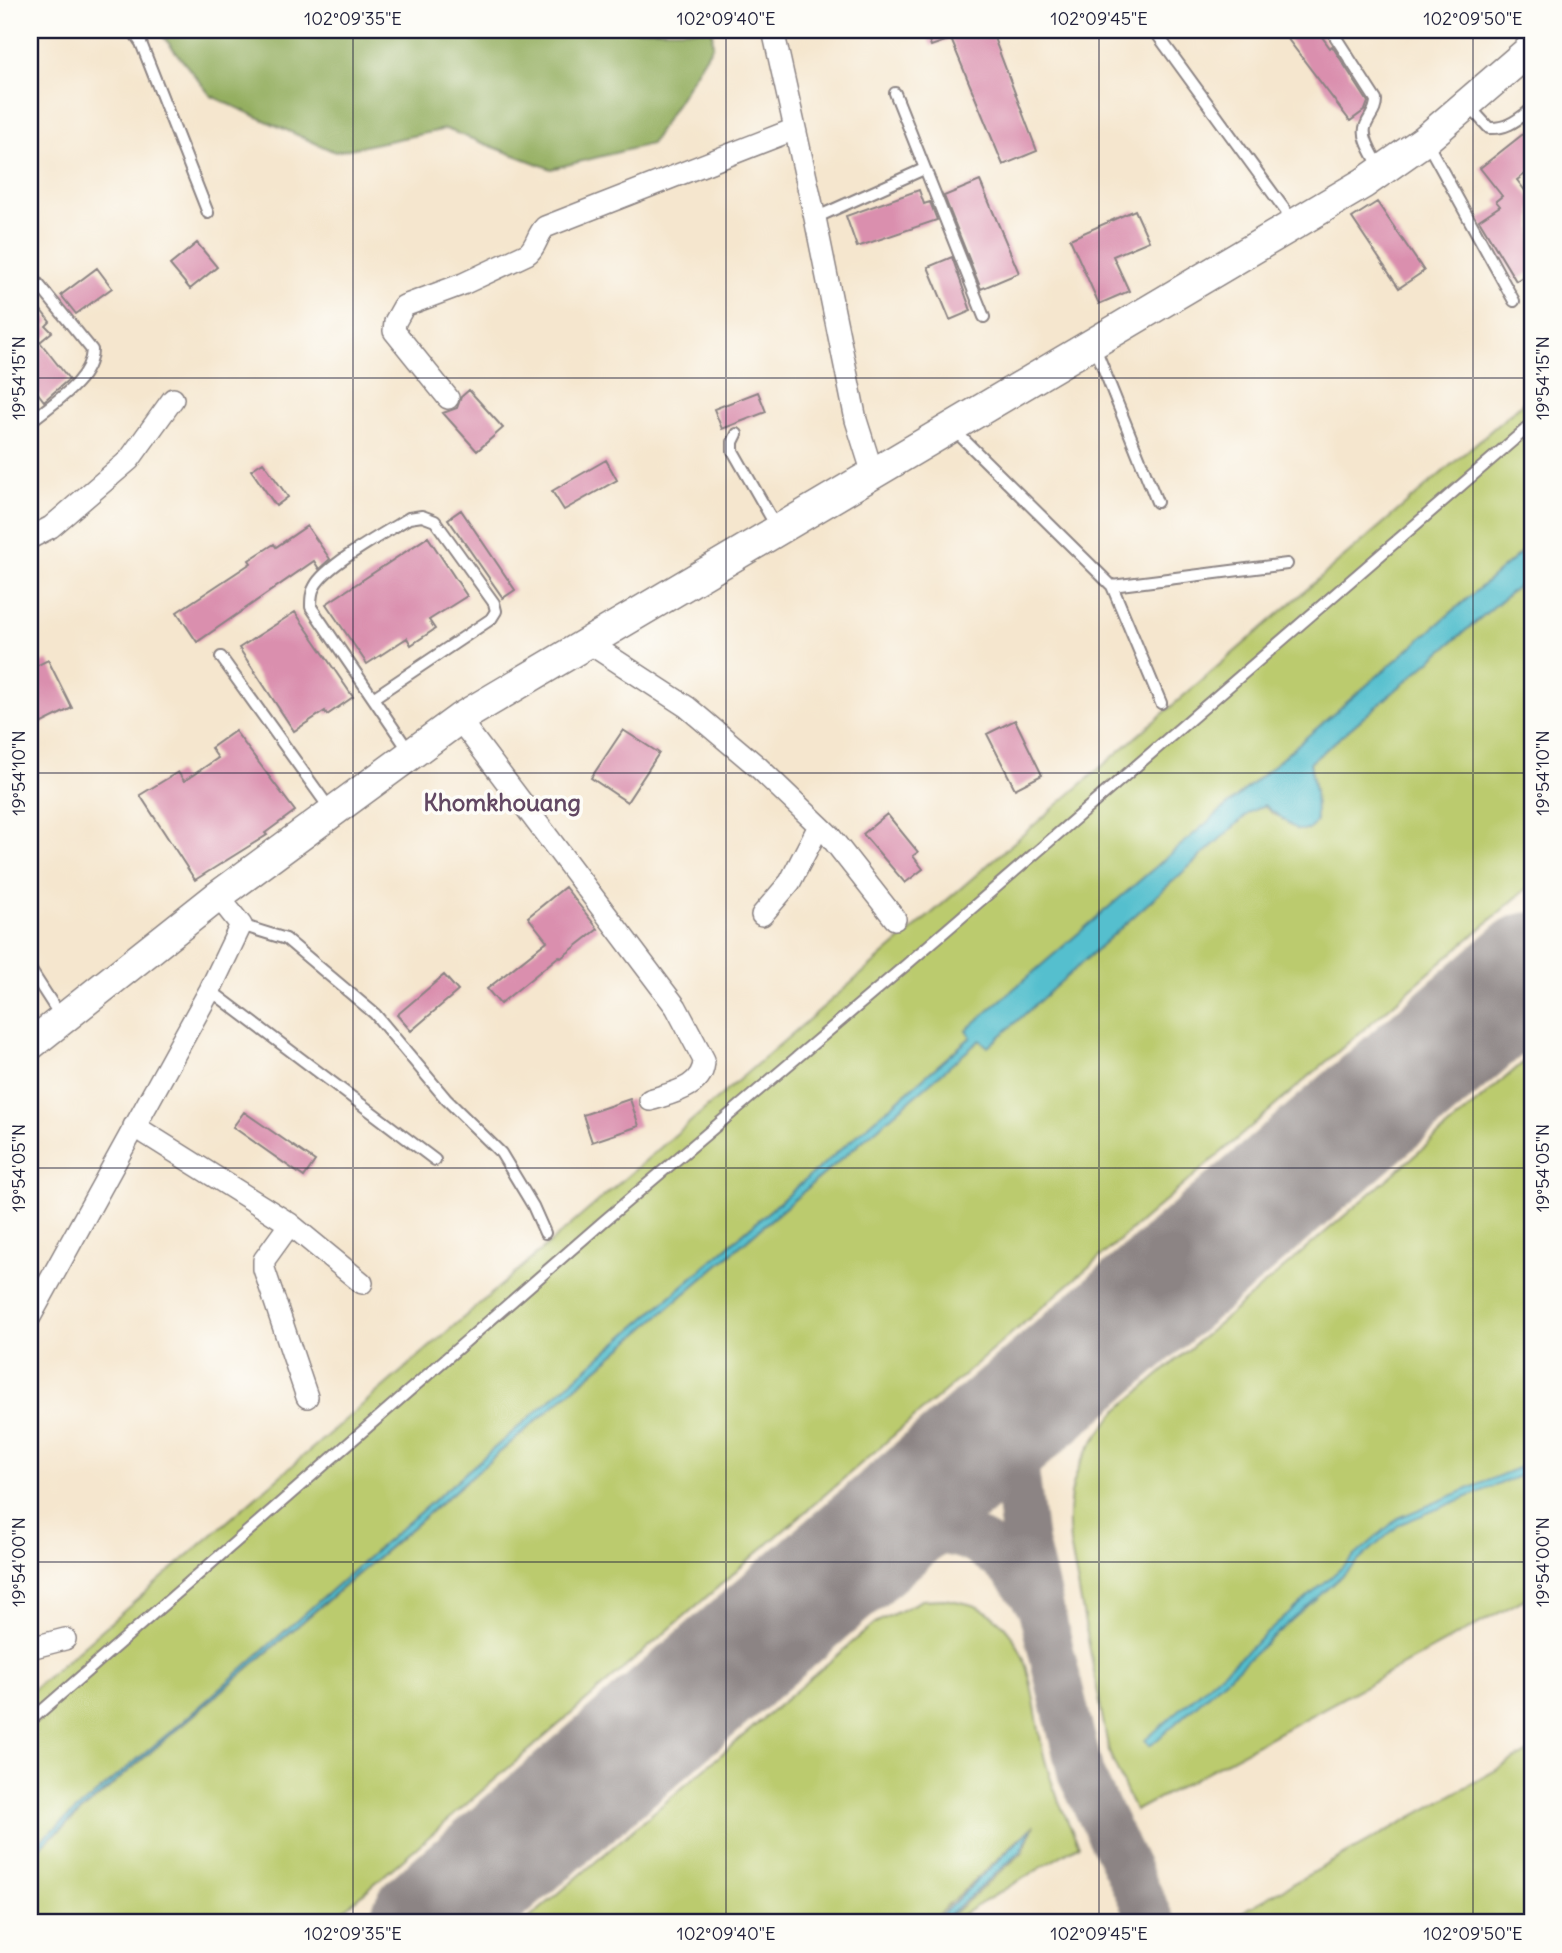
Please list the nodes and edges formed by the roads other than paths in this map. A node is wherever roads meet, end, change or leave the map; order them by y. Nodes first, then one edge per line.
1 (132, 30) edge
2 (773, 30) edge
3 (1154, 30) edge
4 (1331, 30) edge
5 (1532, 48) edge
6 (895, 93) dead end
7 (1467, 104) junction
8 (1532, 109) edge
9 (795, 129) junction
10 (1425, 140) junction
11 (925, 169) junction
12 (1381, 170) junction
13 (208, 213) dead end
14 (815, 218) junction
15 (1295, 223) junction
16 (30, 274) edge
17 (1514, 301) dead end
18 (984, 317) dead end
19 (1093, 342) junction
20 (173, 398) dead end
21 (448, 398) dead end
22 (30, 422) edge
23 (1532, 424) edge
24 (951, 426) junction
25 (737, 434) dead end
26 (873, 474) junction
27 (1157, 502) dead end
28 (778, 531) junction
29 (30, 538) edge
30 (1287, 564) dead end
31 (1112, 586) junction
32 (589, 643) junction
33 (221, 657) dead end
34 (373, 698) junction
35 (1161, 703) dead end
36 (459, 719) junction
37 (411, 754) junction
38 (332, 812) junction
39 (819, 826) junction
40 (218, 896) junction
41 (762, 915) dead end
42 (895, 919) dead end
43 (241, 925) junction
44 (30, 969) edge
45 (209, 990) junction
46 (62, 1019) junction
47 (30, 1045) edge
48 (650, 1100) dead end
49 (134, 1126) junction
50 (435, 1160) dead end
51 (290, 1224) junction
52 (545, 1233) dead end
53 (362, 1283) dead end
54 (30, 1317) edge
55 (307, 1397) dead end
56 (65, 1639) dead end
57 (30, 1648) edge
58 (30, 1721) edge

1 - 13 lane
2 - 9 street
3 - 15 lane
4 - 12 lane
5 - 7 main road
6 - 11 lane
7 - 8 lane
7 - 10 main road
9 - 14 street
9 - 21 street
10 - 12 main road
10 - 17 lane
11 - 14 lane
11 - 18 lane
12 - 15 main road
14 - 26 street
15 - 19 main road
16 - 22 lane
19 - 24 main road
19 - 27 lane
20 - 29 street
23 - 58 lane
24 - 26 main road
24 - 31 lane
25 - 28 lane
26 - 28 main road
28 - 32 main road
30 - 31 lane
31 - 35 lane
32 - 36 main road
32 - 39 street
33 - 38 lane
34 - 34 lane
34 - 37 lane
36 - 37 main road
36 - 48 street
37 - 38 main road
38 - 40 main road
39 - 41 street
39 - 42 street
40 - 43 street
40 - 46 main road
43 - 45 street
43 - 52 lane
44 - 46 lane
45 - 49 street
45 - 50 lane
46 - 47 main road
49 - 51 street
49 - 54 street
51 - 53 street
51 - 55 street
56 - 57 street

